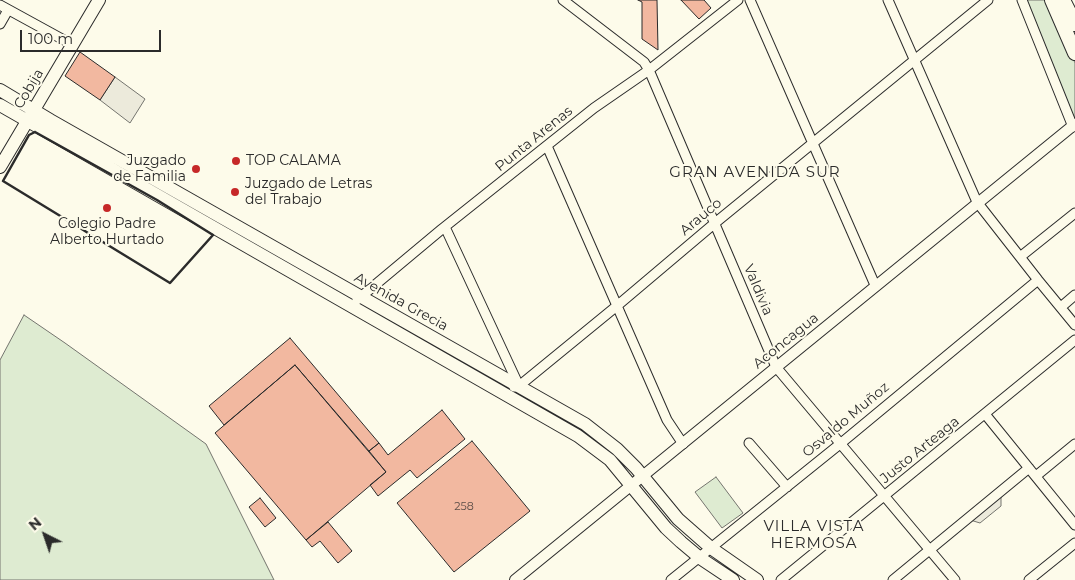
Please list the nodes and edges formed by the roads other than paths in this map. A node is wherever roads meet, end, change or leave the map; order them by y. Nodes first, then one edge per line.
1 (99, 0) edge
2 (563, 0) edge
3 (738, 0) edge
4 (750, 0) edge
5 (888, 0) edge
6 (988, 0) edge
7 (1022, 0) edge
8 (1052, 0) edge
9 (0, 5) edge
10 (1066, 7) edge
11 (8, 10) junction
12 (0, 24) edge
13 (1075, 24) edge
14 (73, 45) junction
15 (1075, 53) edge
16 (915, 61) junction
17 (649, 70) junction
18 (0, 90) edge
19 (0, 104) edge
20 (31, 116) junction
21 (1074, 125) edge
22 (813, 143) junction
23 (547, 146) junction
24 (0, 167) edge
25 (977, 202) junction
26 (1075, 213) edge
27 (715, 223) junction
28 (445, 227) junction
29 (1020, 257) junction
30 (1038, 280) junction
31 (875, 285) junction
32 (1075, 295) edge
33 (357, 301) junction
34 (618, 305) junction
35 (1061, 306) junction
36 (1075, 325) edge
37 (1075, 340) edge
38 (776, 367) junction
39 (519, 386) junction
40 (498, 389) junction
41 (985, 414) junction
42 (683, 444) junction
43 (749, 444) dead end
44 (840, 444) junction
45 (1075, 444) edge
46 (1029, 468) junction
47 (642, 476) junction
48 (1036, 476) junction
49 (631, 484) junction
50 (787, 487) junction
51 (885, 497) junction
52 (1075, 525) edge
53 (1075, 543) edge
54 (711, 548) junction
55 (930, 550) junction
56 (700, 558) junction
57 (515, 580) edge
58 (671, 580) edge
59 (733, 580) edge
60 (757, 580) edge
61 (780, 580) edge
62 (893, 580) edge
63 (955, 580) edge
64 (1029, 580) edge

1 - 14 main road, Cobija
2 - 17 street, Valdivia
3 - 17 street, Punta Arenas
4 - 22 street
5 - 16 street
6 - 16 street, Arauco
7 - 21 street
8 - 10 main road
9 - 11 street
10 - 13 main road
10 - 15 main road
11 - 12 street
11 - 14 street
14 - 20 main road, Cobija
16 - 22 street, Arauco
16 - 25 street
17 - 23 street, Punta Arenas
17 - 27 street, Valdivia
18 - 20 main road, Avenida Grecia
19 - 20 main road, Avenida Grecia
20 - 24 main road, Cobija
20 - 33 main road, Avenida Grecia
21 - 25 street, Aconcagua
22 - 27 street, Arauco
22 - 31 street
23 - 28 street, Punta Arenas
23 - 34 street
25 - 29 street
25 - 31 street, Aconcagua
26 - 29 street
27 - 34 street, Arauco
27 - 38 street, Valdivia
28 - 33 street, Punta Arenas
28 - 39 street
29 - 30 street
30 - 35 street
30 - 44 street, Osvaldo Muñoz
31 - 38 street, Aconcagua
32 - 35 street
33 - 39 main road, Avenida Grecia
33 - 40 main road, Avenida Grecia
34 - 39 street, Arauco
34 - 42 street
35 - 36 street
37 - 41 street, Justo Arteaga
38 - 42 street, Aconcagua
38 - 44 street, Valdivia
39 - 40 street
39 - 47 main road, Avenida Grecia
40 - 49 main road, Avenida Grecia
41 - 46 street
41 - 51 street, Justo Arteaga
42 - 47 street, Aconcagua
43 - 50 street
44 - 50 street, Osvaldo Muñoz
44 - 51 street, Valdivia
45 - 48 street
46 - 48 street
46 - 55 street
47 - 49 street, Aconcagua
47 - 54 main road, Avenida Grecia
48 - 52 street
49 - 56 main road, Avenida Grecia
49 - 57 street, Aconcagua
50 - 54 street, Osvaldo Muñoz
51 - 55 street, Valdivia
51 - 61 street, Justo Arteaga
53 - 64 street
54 - 56 street, Osvaldo Muñoz
54 - 60 main road, Avenida Grecia
55 - 62 street
55 - 63 street, Valdivia
56 - 58 street, Osvaldo Muñoz
56 - 59 main road, Avenida Grecia

